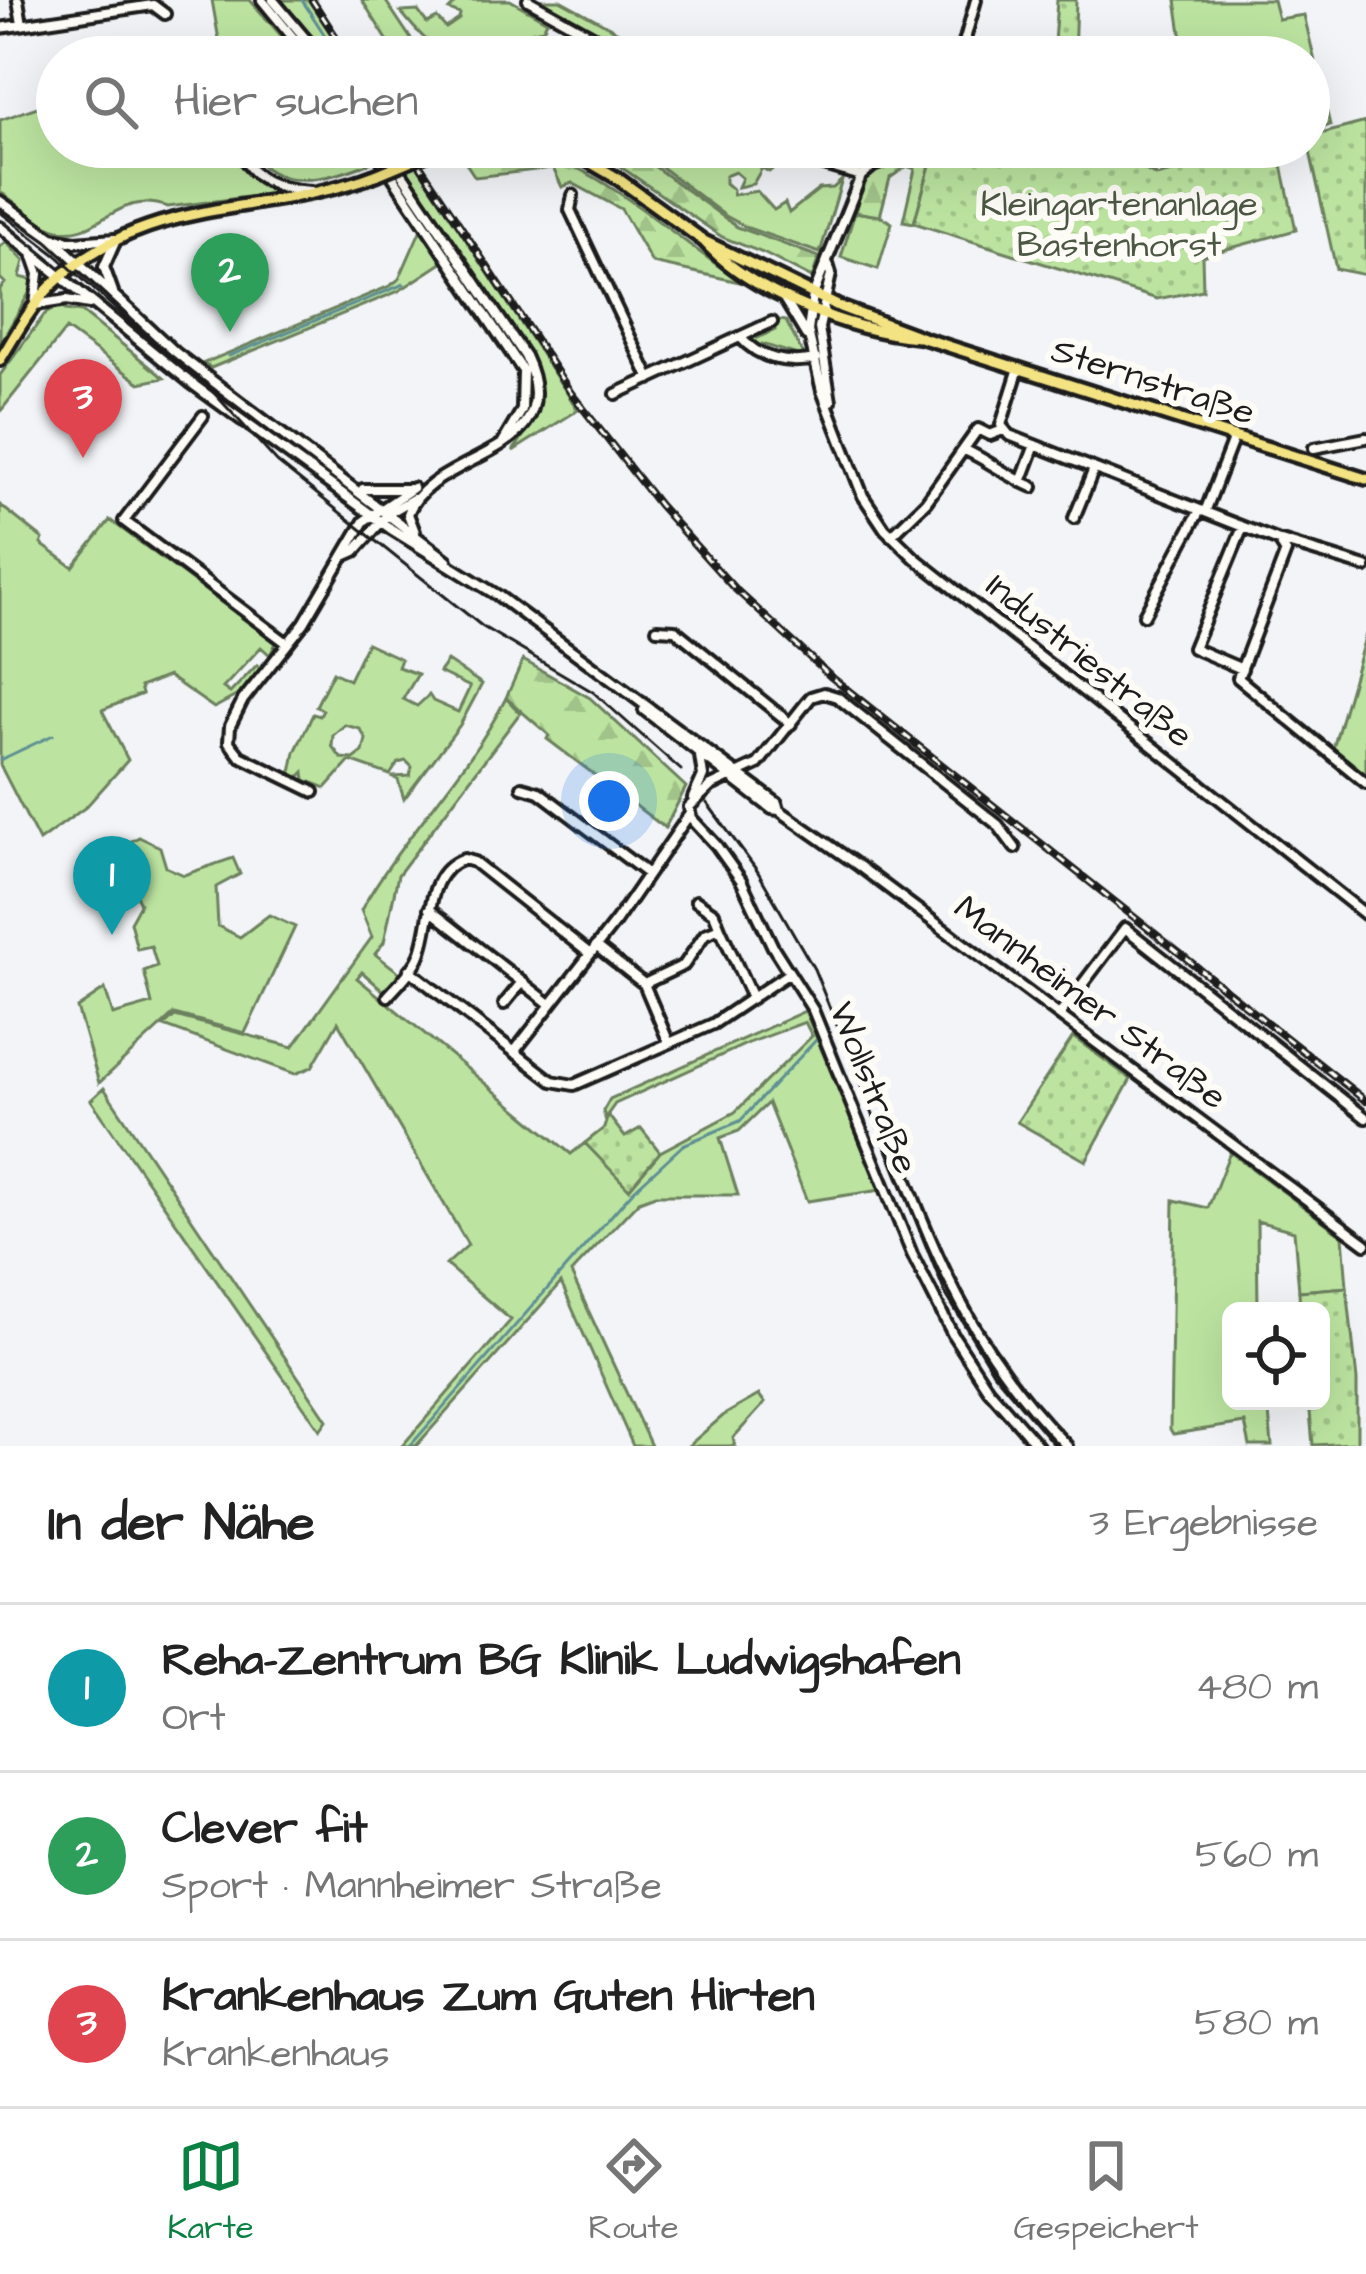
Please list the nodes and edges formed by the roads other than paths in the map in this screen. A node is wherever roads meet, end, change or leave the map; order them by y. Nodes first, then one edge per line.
1 (19, 0) edge
2 (262, 0) edge
3 (274, 0) edge
4 (528, 0) edge
5 (976, 0) edge
6 (165, 14) dead end
7 (291, 21) junction
8 (22, 24) junction
9 (0, 28) edge
10 (292, 36) edge
11 (296, 36) edge
12 (304, 36) edge
13 (592, 36) edge
14 (966, 36) edge
15 (251, 168) edge
16 (390, 168) edge
17 (393, 168) edge
18 (397, 168) edge
19 (600, 168) edge
20 (815, 168) edge
21 (871, 168) edge
22 (861, 176) junction
23 (319, 192) junction
24 (573, 195) dead end
25 (0, 201) edge
26 (419, 205) junction
27 (0, 227) edge
28 (51, 237) junction
29 (117, 239) junction
30 (704, 241) junction
31 (31, 250) junction
32 (78, 264) junction
33 (61, 277) junction
34 (780, 292) junction
35 (818, 297) junction
36 (91, 304) junction
37 (34, 305) junction
38 (809, 307) junction
39 (124, 309) junction
40 (821, 313) junction
41 (772, 322) dead end
42 (740, 337) junction
43 (923, 338) junction
44 (810, 342) junction
45 (818, 358) junction
46 (0, 360) edge
47 (1019, 368) junction
48 (650, 379) junction
49 (616, 394) dead end
50 (203, 416) dead end
51 (1003, 430) junction
52 (1234, 436) junction
53 (1366, 438) edge
54 (1035, 445) junction
55 (1314, 448) dead end
56 (965, 450) junction
57 (1094, 469) junction
58 (1366, 479) edge
59 (1021, 482) junction
60 (356, 487) junction
61 (1033, 487) dead end
62 (416, 492) junction
63 (385, 510) junction
64 (1202, 511) junction
65 (376, 518) junction
66 (1074, 518) dead end
67 (1243, 527) junction
68 (416, 533) junction
69 (891, 536) junction
70 (1281, 544) junction
71 (431, 550) junction
72 (1366, 567) edge
73 (1144, 615) dead end
74 (657, 629) dead end
75 (287, 644) junction
76 (1240, 674) junction
77 (624, 690) junction
78 (791, 724) junction
79 (700, 754) junction
80 (758, 764) junction
81 (735, 776) junction
82 (1366, 783) edge
83 (522, 787) dead end
84 (759, 789) junction
85 (314, 792) dead end
86 (779, 810) junction
87 (689, 811) junction
88 (1015, 848) dead end
89 (648, 874) junction
90 (696, 901) dead end
91 (429, 909) junction
92 (1366, 915) edge
93 (720, 928) junction
94 (593, 950) junction
95 (409, 970) junction
96 (789, 973) junction
97 (521, 982) junction
98 (644, 984) junction
99 (388, 996) dead end
100 (752, 998) junction
101 (504, 1004) dead end
102 (550, 1004) junction
103 (1060, 1014) junction
104 (669, 1043) junction
105 (514, 1052) junction
106 (1366, 1118) edge
107 (887, 1128) dead end
108 (1366, 1244) edge
109 (1038, 1446) edge
110 (1066, 1446) edge

1 - 8 street
2 - 10 street
3 - 7 street
4 - 13 street
5 - 14 street
6 - 8 street
7 - 11 street
7 - 12 street
8 - 9 street
15 - 23 street
16 - 26 street
17 - 23 main road, bridge
18 - 26 street
19 - 30 main road, Sternstraße
20 - 22 street
21 - 22 street
22 - 35 street
23 - 29 main road
24 - 48 street
25 - 28 street, Mannheimer Straße
26 - 62 street
27 - 31 street, Mannheimer Straße
28 - 29 street
28 - 32 street, Mannheimer Straße
29 - 32 main road
29 - 39 street
30 - 34 main road, Sternstraße
30 - 35 main road, Sternstraße
31 - 33 street, Mannheimer Straße
31 - 37 street
32 - 33 main road
32 - 39 street, Mannheimer Straße
33 - 36 street, Mannheimer Straße
33 - 37 main road
34 - 38 main road, Sternstraße
34 - 44 street
35 - 38 street, Industriestraße
35 - 40 street, Industriestraße
35 - 43 main road, Sternstraße
36 - 37 street
36 - 65 street, Mannheimer Straße
37 - 46 main road
38 - 40 main road, Sternstraße
38 - 44 street, Industriestraße
39 - 60 street, Mannheimer Straße
40 - 43 main road, Sternstraße
40 - 45 street, Industriestraße
41 - 42 street
42 - 45 street
42 - 48 street
43 - 47 main road, Sternstraße
44 - 45 street, Industriestraße
45 - 69 street, Industriestraße
47 - 51 street
47 - 52 main road, Sternstraße
48 - 49 street
50 - 75 street
51 - 54 street
51 - 56 street
52 - 58 main road, Sternstraße
52 - 64 street
53 - 55 street
54 - 57 street
54 - 59 street
56 - 59 street
56 - 69 street
57 - 64 street
57 - 66 street
59 - 61 street
60 - 62 street
60 - 63 street, Mannheimer Straße
62 - 63 street
62 - 68 street
63 - 65 street
63 - 68 street, Mannheimer Straße
64 - 67 street
64 - 73 street
65 - 71 street, Mannheimer Straße
65 - 75 street
67 - 70 street
67 - 76 street
68 - 71 street, Mannheimer Straße
69 - 92 street, Industriestraße
70 - 72 street
70 - 76 street
71 - 77 street, Mannheimer Straße
74 - 78 street
75 - 85 street
76 - 82 street
77 - 79 street, Mannheimer Straße
77 - 81 street, Mannheimer Straße
78 - 80 street
78 - 88 street
79 - 81 street, Mannheimer Straße
79 - 87 street
80 - 81 street
80 - 84 street
81 - 84 street, Mannheimer Straße
81 - 86 street, Mannheimer Straße
81 - 87 street
83 - 89 street
84 - 86 street, Mannheimer Straße
86 - 103 street, Mannheimer Straße
87 - 89 street
87 - 96 street, Wollstraße
89 - 94 street
90 - 93 street
91 - 94 street
91 - 95 street
91 - 97 street
93 - 98 street
93 - 100 street
94 - 98 street
94 - 102 street
95 - 99 street
95 - 105 street
96 - 100 street
96 - 109 street, Wollstraße
97 - 101 street
97 - 102 street
98 - 104 street
100 - 104 street
102 - 105 street
103 - 106 street
103 - 108 street, Mannheimer Straße
104 - 105 street
107 - 110 street

